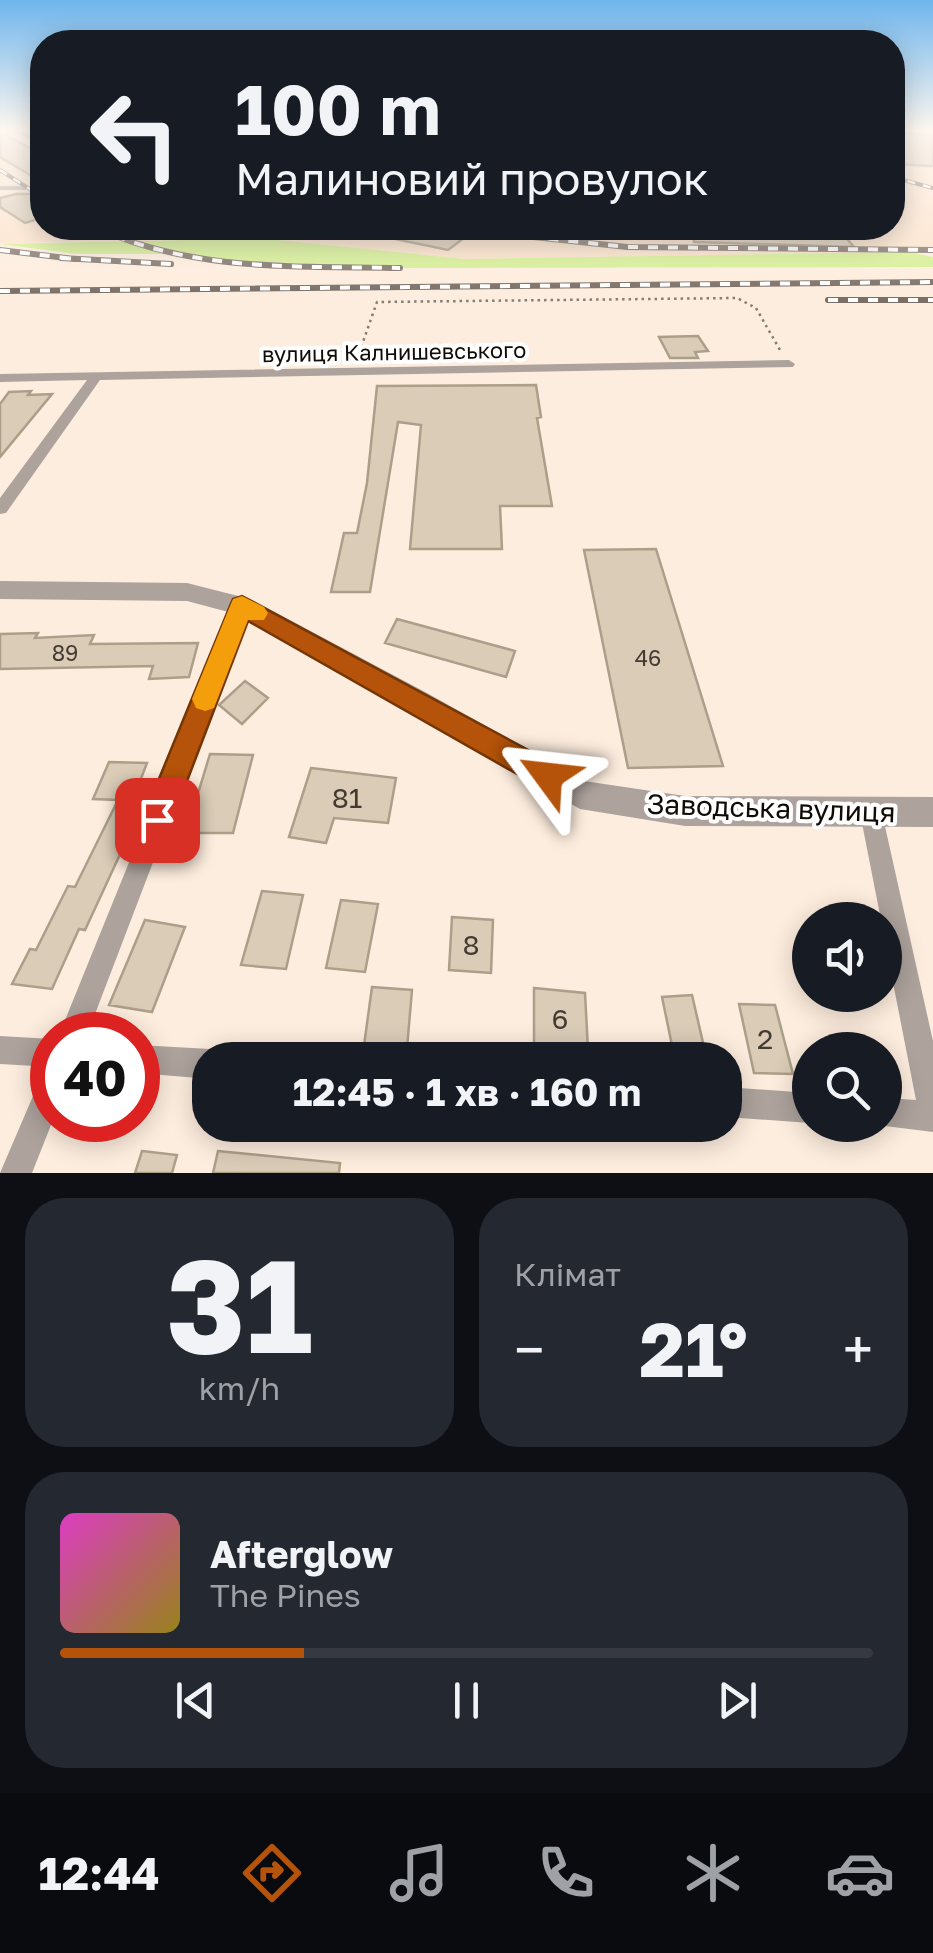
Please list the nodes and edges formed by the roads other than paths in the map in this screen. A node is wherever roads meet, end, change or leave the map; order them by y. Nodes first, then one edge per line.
1 (0, 188) edge
2 (30, 188) edge
3 (789, 364) road end
4 (0, 378) edge
5 (94, 379) junction
6 (0, 510) edge
7 (0, 590) edge
8 (242, 606) junction
9 (933, 812) edge
10 (871, 813) junction
11 (82, 1012) edge
12 (0, 1050) edge
13 (30, 1052) edge
14 (160, 1061) edge
15 (192, 1063) edge
16 (742, 1103) edge
17 (792, 1107) edge
18 (933, 1109) edge
19 (902, 1114) edge
20 (933, 1117) edge
21 (30, 1139) edge
22 (16, 1173) edge

1 - 2 lane
3 - 5 street, вулиця Калнишевського
4 - 5 street, вулиця Калнишевського
5 - 6 street
7 - 8 street, Заводська вулиця
8 - 10 street, Заводська вулиця
8 - 11 street
9 - 10 street, Заводська вулиця
10 - 18 street
12 - 13 street
14 - 15 street
16 - 17 street
19 - 20 street
21 - 22 street

